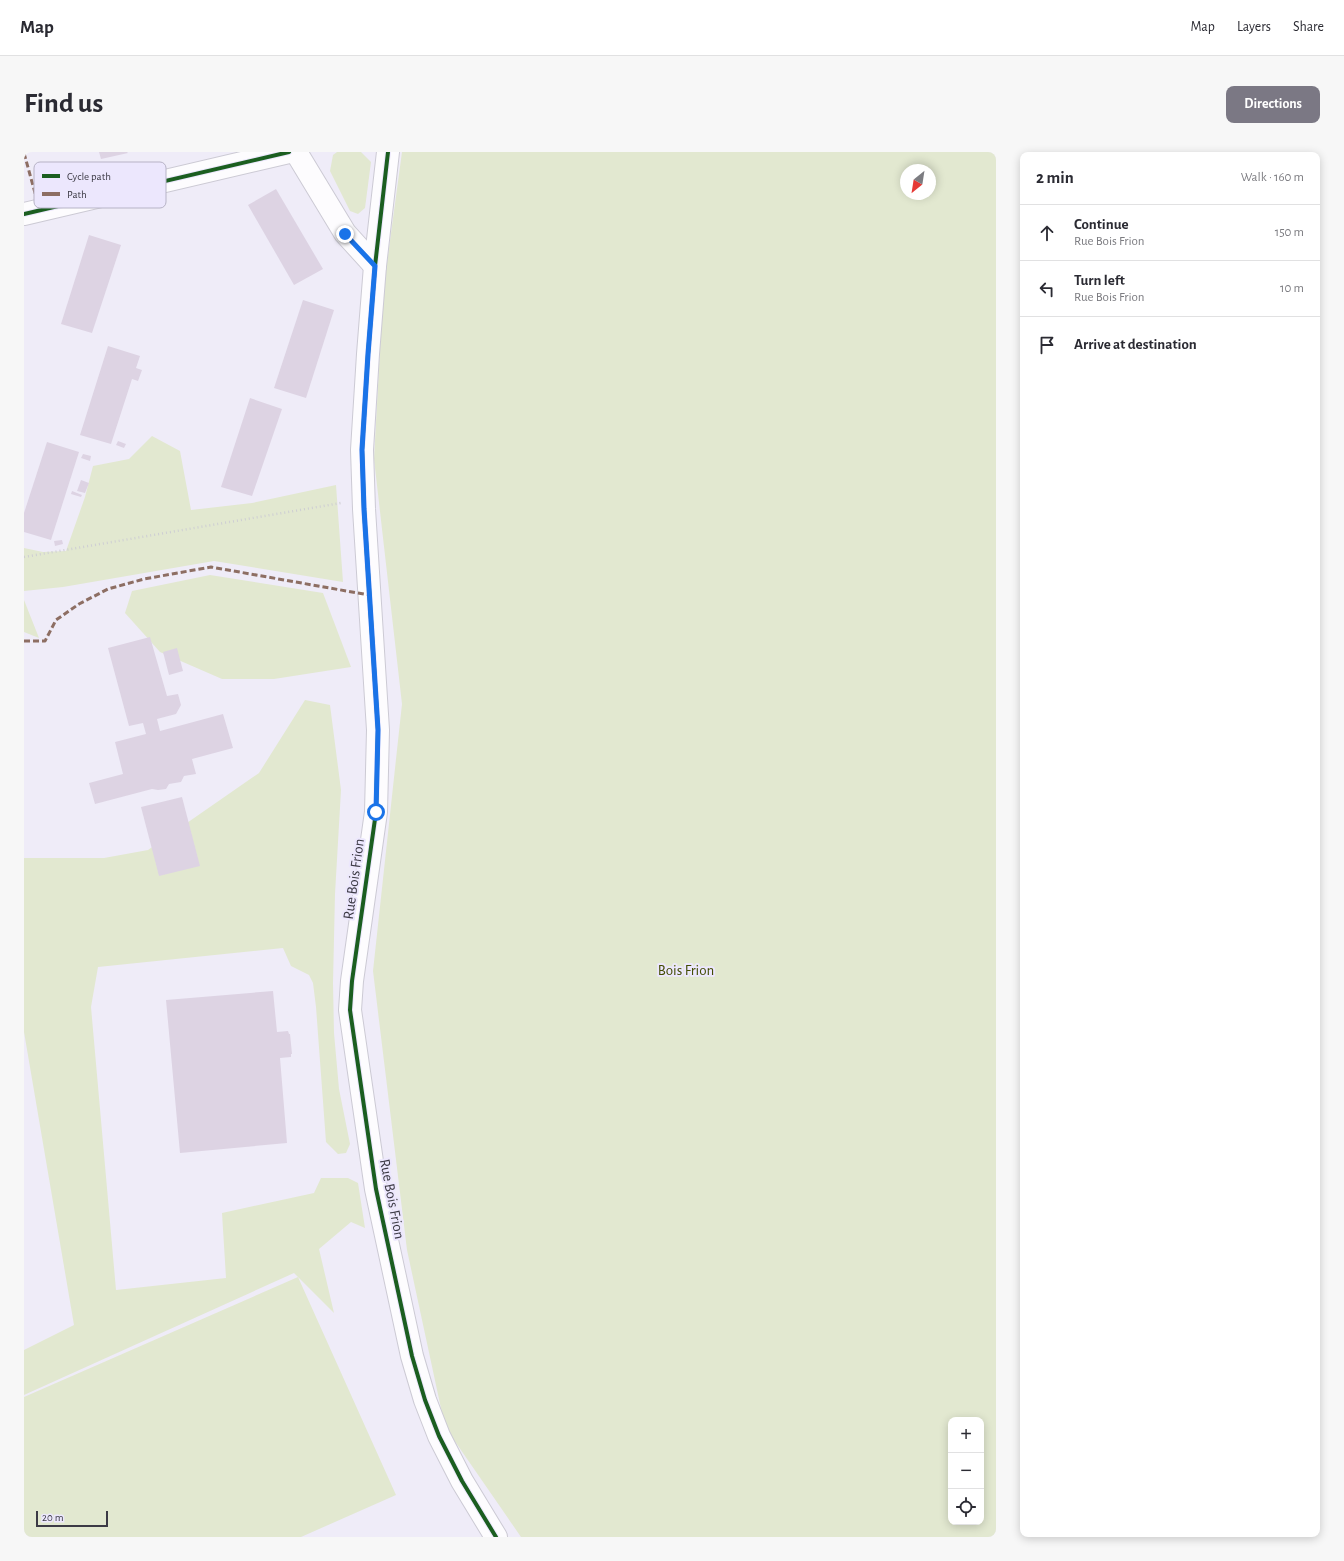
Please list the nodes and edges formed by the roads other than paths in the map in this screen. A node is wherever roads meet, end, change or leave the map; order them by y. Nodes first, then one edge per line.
1 (289, 152) edge
2 (296, 152) edge
3 (388, 152) edge
4 (166, 181) edge
5 (50, 208) edge
6 (24, 214) edge
7 (375, 266) junction
8 (496, 1537) edge

1 - 4 street
2 - 7 street
3 - 7 street, Rue Bois Frion
5 - 6 street
7 - 8 street, Rue Bois Frion

